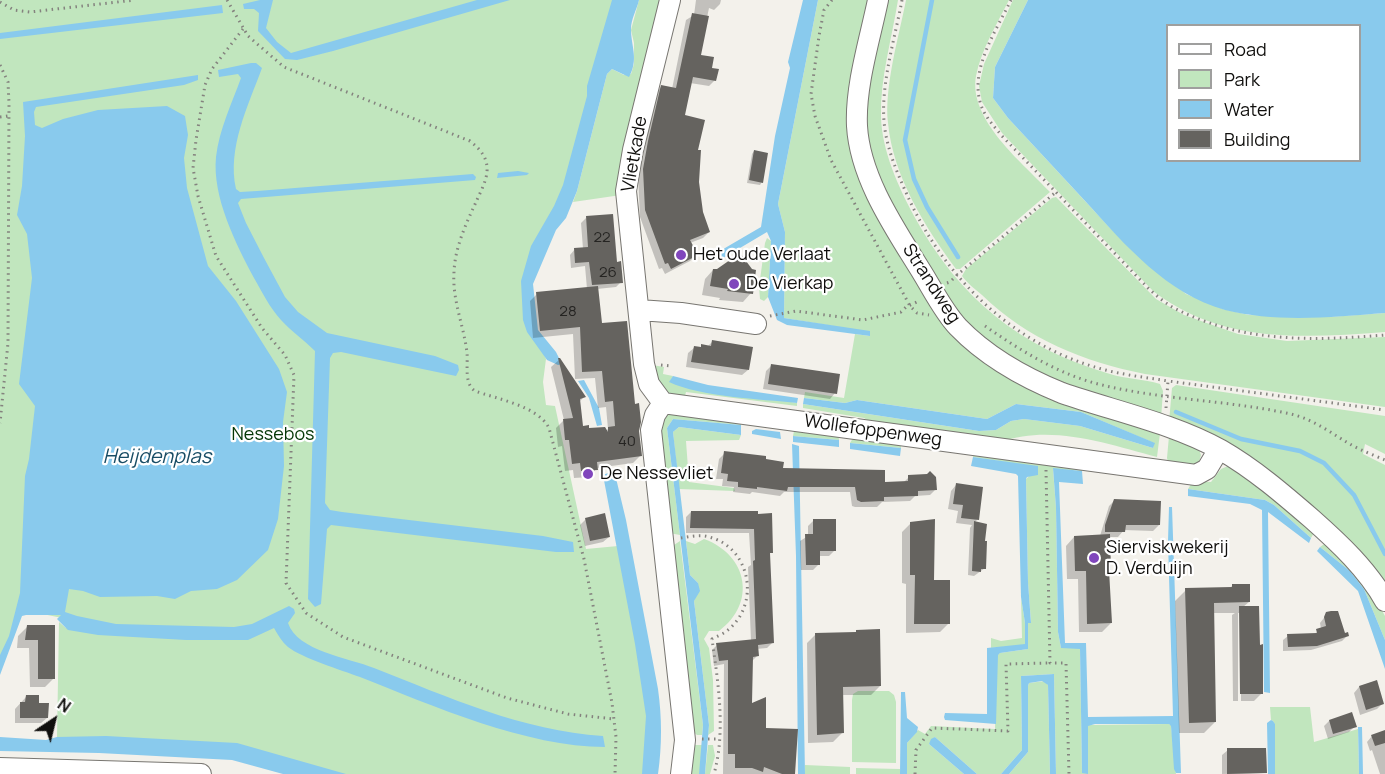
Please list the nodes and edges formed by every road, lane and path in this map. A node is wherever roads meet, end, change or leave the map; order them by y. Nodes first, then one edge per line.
1 (135, 0) edge
2 (227, 0) edge
3 (670, 0) edge
4 (832, 0) edge
5 (878, 0) edge
6 (902, 0) edge
7 (1011, 0) edge
8 (0, 2) edge
9 (243, 29) junction
10 (0, 65) edge
11 (8, 116) junction
12 (0, 117) edge
13 (639, 310) junction
14 (789, 311) dead end
15 (946, 313) junction
16 (762, 320) joint
17 (981, 324) dead end
18 (1385, 335) edge
19 (1168, 381) junction
20 (1167, 397) junction
21 (663, 403) junction
22 (1385, 410) edge
23 (0, 423) edge
24 (1165, 427) junction
25 (1219, 449) junction
26 (1045, 455) junction
27 (1385, 460) edge
28 (689, 537) dead end
29 (1385, 601) edge
30 (1050, 663) junction
31 (614, 719) junction
32 (714, 739) dead end
33 (719, 739) junction
34 (0, 768) edge
35 (201, 774) edge
36 (615, 774) edge
37 (681, 774) edge
38 (714, 774) edge
39 (915, 774) edge
40 (1069, 774) edge

1 - 8 path
2 - 9 path
3 - 13 street, Vlietkade
4 - 15 path
5 - 15 street, Strandweg
6 - 19 path
7 - 18 path
9 - 31 path
9 - 31 path
10 - 11 path
11 - 12 path
11 - 23 path
13 - 16 street
13 - 21 street, Vlietkade
14 - 16 path
15 - 24 street, Strandweg
17 - 20 path
19 - 20 path
19 - 22 path
20 - 24 path
20 - 27 path
21 - 26 street, Wollefoppenweg
21 - 37 street
24 - 25 street, Strandweg
25 - 26 street, Wollefoppenweg
25 - 29 street
26 - 30 path
28 - 33 path
30 - 39 path
30 - 40 path
31 - 36 path
32 - 33 path
33 - 38 path
34 - 35 street

